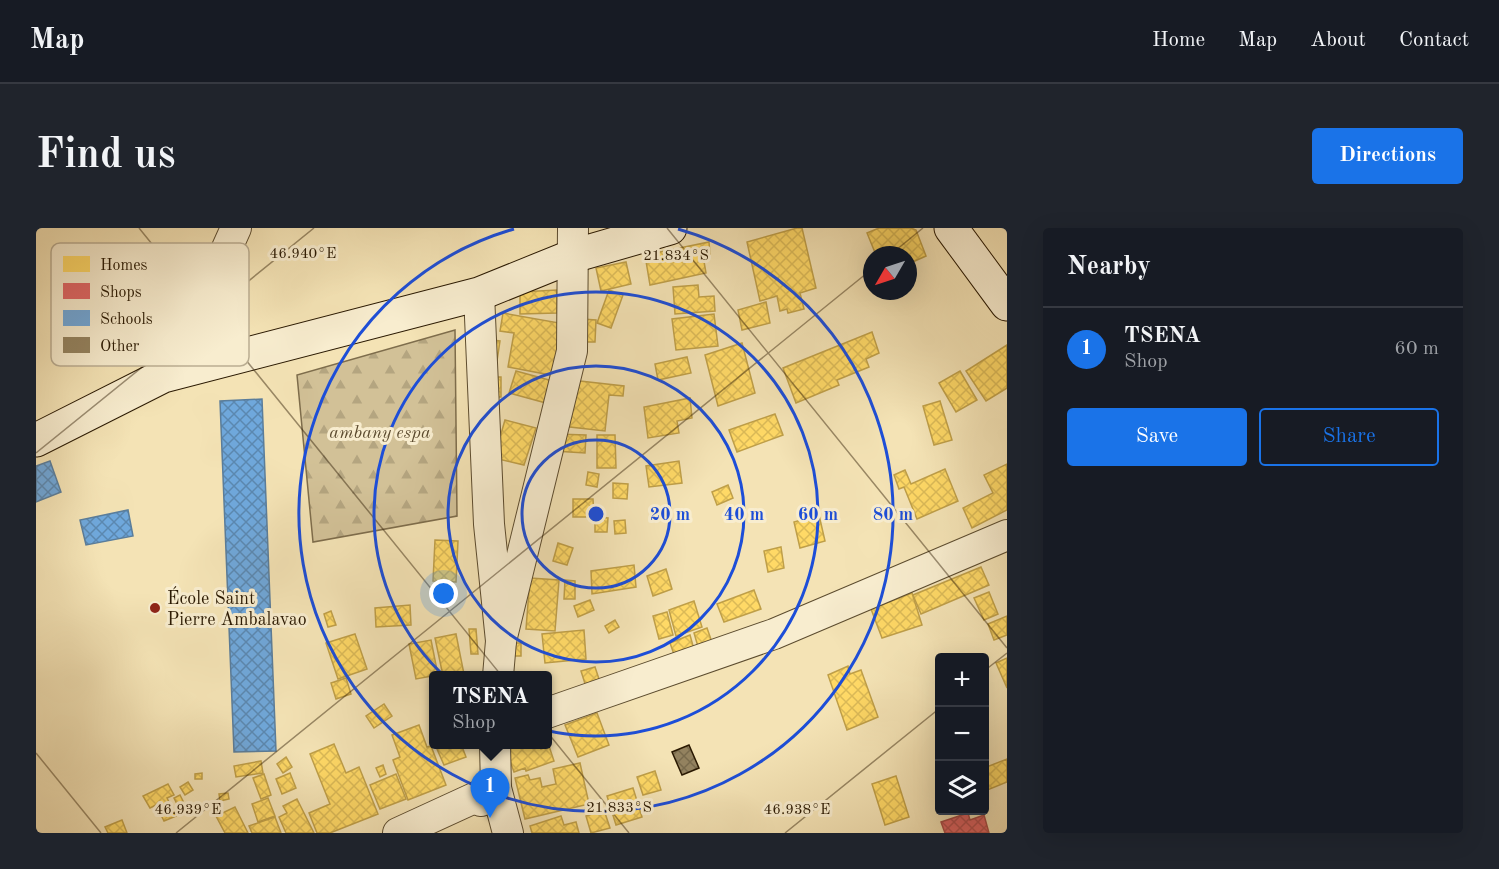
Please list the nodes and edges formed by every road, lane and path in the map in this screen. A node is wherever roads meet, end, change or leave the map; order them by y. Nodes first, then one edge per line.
1 (236, 228) edge
2 (670, 228) edge
3 (951, 228) edge
4 (573, 242) edge
5 (229, 243) edge
6 (479, 294) junction
7 (1007, 304) edge
8 (249, 354) edge
9 (169, 366) edge
10 (202, 366) edge
11 (163, 376) junction
12 (36, 440) edge
13 (1007, 535) edge
14 (501, 641) junction
15 (498, 671) edge
16 (552, 711) edge
17 (495, 749) edge
18 (496, 788) junction
19 (398, 833) edge
20 (445, 833) edge
21 (508, 833) edge

1 - 5 street
2 - 4 street
3 - 7 street
4 - 6 street
4 - 14 street
6 - 8 street
6 - 14 street
9 - 11 street
10 - 11 street
11 - 12 street
13 - 16 street
14 - 15 street
17 - 18 street
18 - 19 street
18 - 20 street
18 - 21 street

